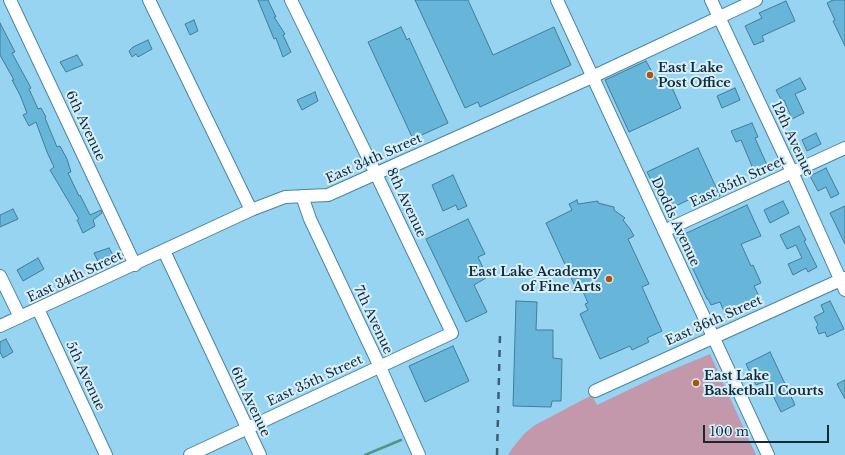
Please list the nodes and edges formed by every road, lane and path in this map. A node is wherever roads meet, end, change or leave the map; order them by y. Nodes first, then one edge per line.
1 (10, 0) edge
2 (149, 0) edge
3 (291, 0) edge
4 (557, 0) edge
5 (711, 0) edge
6 (756, 0) edge
7 (718, 17) junction
8 (592, 77) junction
9 (845, 148) edge
10 (792, 172) junction
11 (376, 174) junction
12 (302, 196) junction
13 (251, 210) junction
14 (664, 231) junction
15 (164, 251) junction
16 (135, 265) junction
17 (0, 276) edge
18 (843, 283) edge
19 (38, 309) junction
20 (20, 317) junction
21 (0, 326) edge
22 (452, 333) joint
23 (713, 337) junction
24 (380, 367) junction
25 (595, 391) dead end
26 (247, 429) junction
27 (106, 455) edge
28 (190, 455) edge
29 (260, 455) edge
30 (419, 455) edge
31 (768, 455) edge

1 - 16 street, 6th Avenue
2 - 13 street
3 - 11 street, 8th Avenue
4 - 8 street, Dodds Avenue
5 - 7 street, 12th Avenue
6 - 7 street, East 34th Street
7 - 8 street, East 34th Street
7 - 10 street, 12th Avenue
8 - 11 street, East 34th Street
8 - 14 street, Dodds Avenue
9 - 10 street, East 35th Street
10 - 14 street, East 35th Street
10 - 18 street, 12th Avenue
11 - 12 street, East 34th Street
11 - 22 street, 8th Avenue
12 - 13 street, East 34th Street
12 - 24 street, 7th Avenue
13 - 15 street, East 34th Street
14 - 23 street, Dodds Avenue
15 - 16 street, East 34th Street
15 - 26 street, 6th Avenue
16 - 19 street, East 34th Street
17 - 20 street
18 - 23 street, East 36th Street
19 - 20 street, East 34th Street
19 - 27 street, 5th Avenue
20 - 21 street, East 34th Street
22 - 24 street, East 35th Street
23 - 25 street, East 36th Street
23 - 31 street, Dodds Avenue
24 - 26 street, East 35th Street
24 - 30 street, 7th Avenue
26 - 28 street, East 35th Street
26 - 29 street, 6th Avenue

